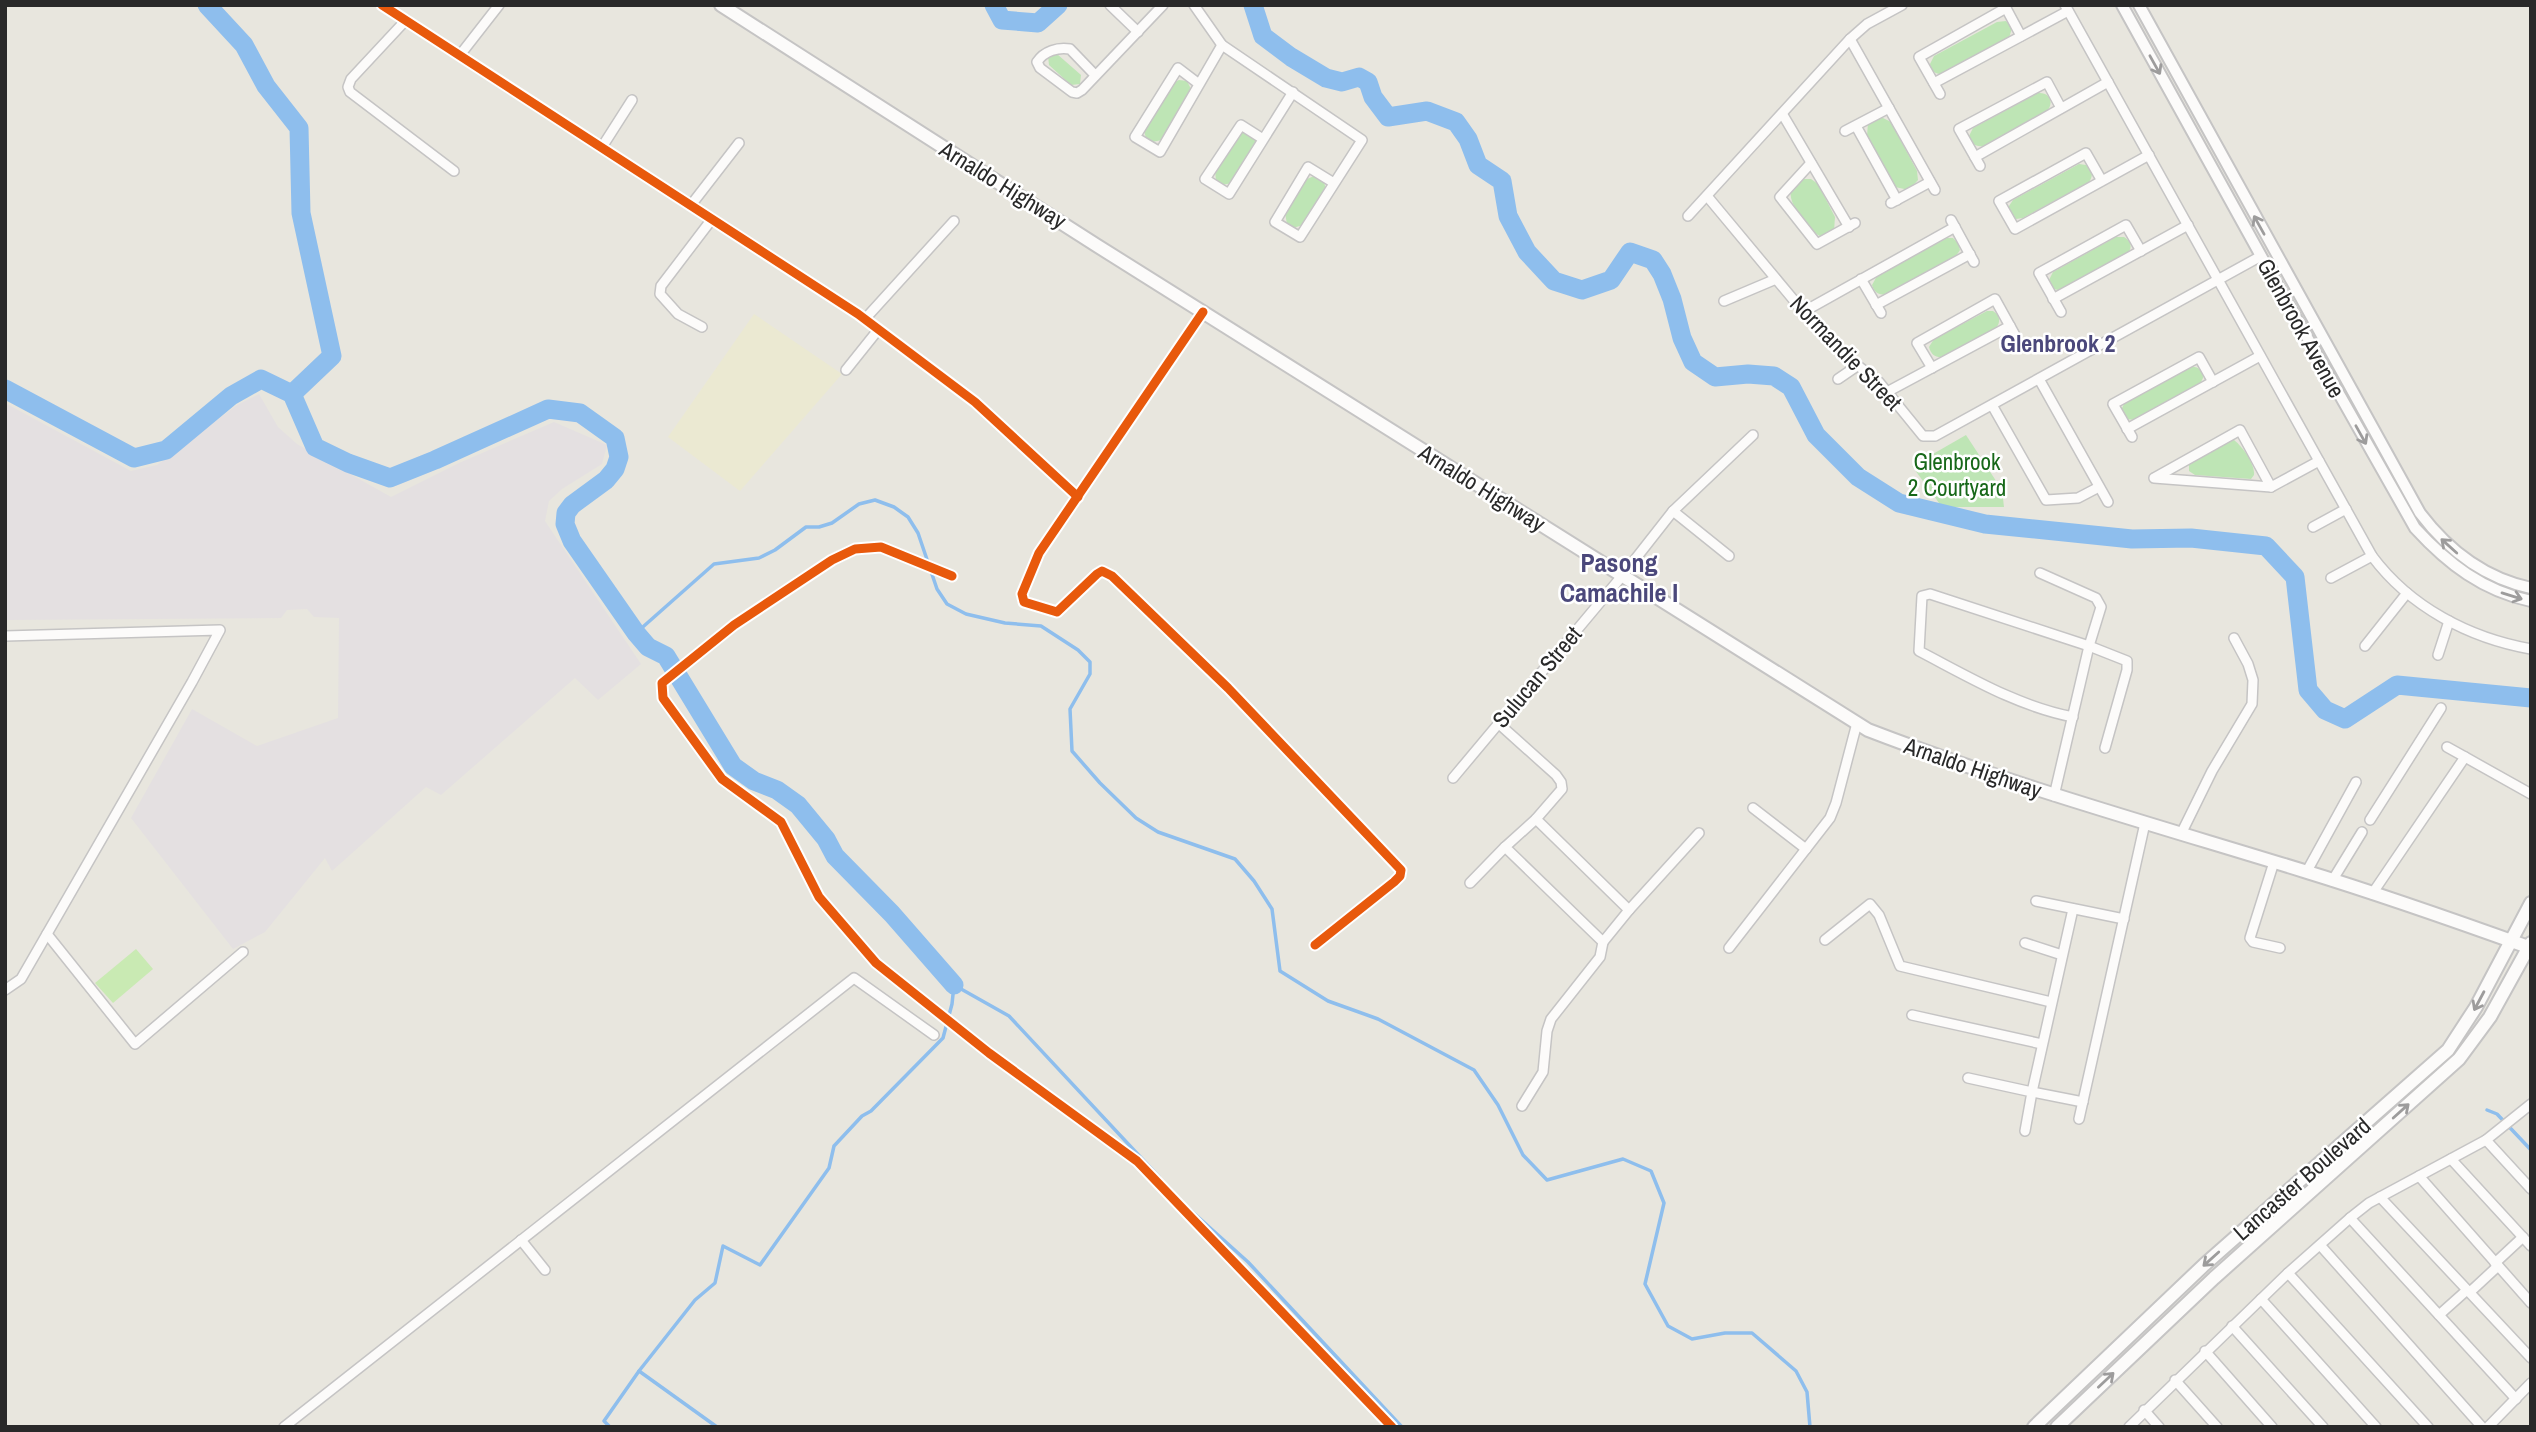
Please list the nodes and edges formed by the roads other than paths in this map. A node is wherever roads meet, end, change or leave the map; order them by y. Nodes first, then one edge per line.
1 (382, 5) edge
2 (499, 5) edge
3 (721, 5) edge
4 (1110, 5) edge
5 (1163, 5) edge
6 (1194, 5) edge
7 (1902, 5) edge
8 (2122, 5) edge
9 (2138, 5) edge
10 (2067, 8) edge
11 (406, 20) junction
12 (1138, 32) junction
13 (2021, 36) junction
14 (1850, 39) junction
15 (1222, 45) junction
16 (460, 55) junction
17 (1095, 75) junction
18 (2108, 82) junction
19 (1934, 83) junction
20 (1199, 84) junction
21 (1293, 92) junction
22 (1940, 94) dead end
23 (632, 100) dead end
24 (1889, 108) junction
25 (2061, 108) junction
26 (1783, 115) junction
27 (1856, 125) junction
28 (1845, 131) dead end
29 (1263, 139) junction
30 (739, 143) dead end
31 (602, 146) junction
32 (2149, 155) junction
33 (1975, 157) junction
34 (1811, 163) junction
35 (1980, 166) dead end
36 (454, 171) dead end
37 (2102, 181) junction
38 (1334, 183) junction
39 (1707, 196) junction
40 (691, 205) junction
41 (1688, 216) dead end
42 (712, 219) junction
43 (954, 221) dead end
44 (2188, 226) junction
45 (2141, 251) junction
46 (2261, 256) junction
47 (1776, 279) junction
48 (1861, 279) junction
49 (2218, 280) junction
50 (2053, 299) junction
51 (1724, 301) dead end
52 (1203, 312) junction
53 (1803, 312) junction
54 (2061, 312) dead end
55 (865, 319) junction
56 (2010, 326) junction
57 (702, 327) dead end
58 (878, 330) junction
59 (2016, 337) dead end
60 (2260, 356) junction
61 (1857, 366) junction
62 (1932, 368) junction
63 (846, 370) dead end
64 (1838, 379) dead end
65 (2039, 379) junction
66 (2213, 382) junction
67 (1887, 392) junction
68 (1992, 405) junction
69 (1752, 435) dead end
70 (2319, 461) junction
71 (2099, 487) junction
72 (2271, 487) junction
73 (1078, 497) junction
74 (2108, 502) dead end
75 (2346, 509) junction
76 (1673, 511) junction
77 (2313, 527) dead end
78 (1729, 556) dead end
79 (2372, 556) junction
80 (2040, 573) dead end
81 (952, 576) dead end
82 (1622, 576) junction
83 (2331, 578) dead end
84 (2531, 588) edge
85 (2407, 593) junction
86 (2531, 601) edge
87 (2449, 621) junction
88 (5, 636) edge
89 (2234, 638) dead end
90 (2089, 646) junction
91 (2365, 646) dead end
92 (2531, 649) edge
93 (2438, 655) dead end
94 (2441, 708) dead end
95 (2073, 717) junction
96 (1498, 723) junction
97 (1863, 726) junction
98 (2447, 747) dead end
99 (2105, 748) dead end
100 (2465, 757) junction
101 (1453, 778) dead end
102 (2356, 782) dead end
103 (2531, 794) edge
104 (2054, 796) junction
105 (1753, 808) dead end
106 (1536, 819) junction
107 (2370, 820) dead end
108 (2145, 823) junction
109 (2362, 832) dead end
110 (1699, 834) dead end
111 (2181, 834) junction
112 (1505, 847) junction
113 (1806, 849) junction
114 (2274, 862) junction
115 (2307, 871) junction
116 (2332, 881) junction
117 (1470, 883) dead end
118 (2372, 894) junction
119 (2036, 901) dead end
120 (2531, 903) edge
121 (2073, 909) junction
122 (1629, 910) junction
123 (2123, 919) junction
124 (47, 934) junction
125 (1825, 940) dead end
126 (2511, 940) junction
127 (1603, 942) junction
128 (2025, 943) dead end
129 (1315, 945) dead end
130 (2530, 946) edge
131 (1729, 948) dead end
132 (2280, 948) dead end
133 (243, 952) dead end
134 (2062, 955) junction
135 (5, 990) edge
136 (2051, 1002) junction
137 (1912, 1015) dead end
138 (934, 1035) dead end
139 (2042, 1044) junction
140 (1968, 1078) dead end
141 (2032, 1092) junction
142 (2082, 1102) junction
143 (2531, 1104) edge
144 (1522, 1106) dead end
145 (2078, 1119) dead end
146 (2025, 1131) dead end
147 (2486, 1140) junction
148 (2451, 1159) junction
149 (2419, 1176) junction
150 (2531, 1189) edge
151 (2380, 1196) junction
152 (2350, 1217) junction
153 (2523, 1237) junction
154 (521, 1240) junction
155 (2320, 1245) junction
156 (2531, 1246) edge
157 (2497, 1264) junction
158 (545, 1270) dead end
159 (2288, 1273) junction
160 (2468, 1291) junction
161 (2260, 1299) junction
162 (2531, 1303) edge
163 (2439, 1315) junction
164 (2232, 1326) junction
165 (2205, 1351) junction
166 (2531, 1358) edge
167 (2175, 1380) junction
168 (2531, 1383) edge
169 (2516, 1399) junction
170 (2144, 1410) junction
171 (284, 1427) edge
172 (1392, 1427) edge
173 (2035, 1427) edge
174 (2057, 1427) edge
175 (2129, 1427) edge
176 (2160, 1427) edge
177 (2217, 1427) edge
178 (2272, 1427) edge
179 (2323, 1427) edge
180 (2376, 1427) edge
181 (2428, 1427) edge
182 (2485, 1427) edge

1 - 11 street
2 - 16 street
3 - 52 main road, Arnaldo Highway
4 - 12 street
5 - 12 street
6 - 15 street
7 - 14 street
8 -> 46 street, Glenbrook Avenue
84 -> 9 street, Glenbrook Avenue
10 - 13 street
10 - 18 street
11 - 16 street
11 - 36 street
12 - 17 street
13 - 19 street
13 - 19 street
14 - 24 street
14 - 26 street
15 - 20 street
15 - 21 street
16 - 31 street
17 - 17 street
18 - 25 street
18 - 32 street
19 - 22 street
20 - 20 street
21 - 29 street
21 - 38 street
23 - 31 street
24 - 27 street
24 - 27 street
25 - 33 street
25 - 33 street
26 - 34 street
26 - 39 street
27 - 28 street
29 - 29 street
30 - 40 street
31 - 40 street
32 - 37 street
32 - 44 street
33 - 35 street
34 - 34 street
37 - 37 street
38 - 38 street
39 - 41 street
39 - 47 street, Normandie Street
40 - 42 street
42 - 55 street
42 - 57 street
43 - 55 street
44 - 45 street
44 - 49 street
45 - 50 street
45 - 50 street
46 - 49 street
46 -> 86 street, Glenbrook Avenue
47 - 51 street
47 - 53 street, Normandie Street
48 - 48 street
48 - 53 street
49 - 60 street
49 - 65 street
50 - 54 street
52 - 73 street
52 - 82 main road, Arnaldo Highway
53 - 61 street, Normandie Street
55 - 58 street
56 - 59 street
56 - 62 street
56 - 62 street
58 - 63 street
58 - 73 street
60 - 66 street
60 - 70 street
61 - 64 street
61 - 67 street, Normandie Street
62 - 67 street
65 - 68 street
65 - 71 street
66 - 66 street
67 - 68 street, Normandie Street
68 - 71 street
69 - 76 street, Sulucan Street
70 - 72 street
70 - 75 street
71 - 74 street
72 - 72 street
73 - 129 street
75 - 77 street
75 - 79 street
76 - 78 street
76 - 82 street, Sulucan Street
79 - 83 street
79 - 85 street
80 - 90 street
81 - 172 street
82 - 96 street, Sulucan Street
82 - 97 main road, Arnaldo Highway
85 - 87 street
85 - 91 street
87 - 92 street
87 - 93 street
88 - 124 street
89 - 111 street
90 - 95 street
90 - 95 street
90 - 99 street
94 - 107 street
95 - 104 street
96 - 101 street, Sulucan Street
96 - 106 street
97 - 104 main road, Arnaldo Highway
97 - 113 street
98 - 100 street
100 - 103 street
100 - 118 street
102 - 115 street
104 - 108 main road, Arnaldo Highway
105 - 113 street
106 - 112 street
106 - 122 street
108 - 111 main road, Arnaldo Highway
108 - 123 street
109 - 116 street
110 - 122 street
111 - 114 main road, Arnaldo Highway
112 - 117 street
112 - 127 street
113 - 131 street
114 - 115 main road, Arnaldo Highway
114 - 132 street
115 - 116 main road, Arnaldo Highway
116 - 118 main road, Arnaldo Highway
118 - 126 main road, Arnaldo Highway
119 - 121 street
120 - 126 main road, Lancaster Boulevard
121 - 123 street
121 - 134 street
122 - 127 street
123 - 142 street
124 - 133 street
124 - 135 street
125 - 136 street
126 - 130 main road, Arnaldo Highway
126 -> 173 main road, Lancaster Boulevard
127 - 144 street
128 - 134 street
174 -> 130 main road, Lancaster Boulevard
134 - 136 street
136 - 139 street
137 - 139 street
138 - 154 street
139 - 141 street
140 - 141 street
141 - 142 street
141 - 146 street
142 - 145 street
143 - 147 street
147 - 148 street
147 - 150 street
148 - 149 street
148 - 153 street
149 - 151 street
149 - 157 street
151 - 152 street
151 - 160 street
152 - 155 street
152 - 163 street
153 - 156 street
153 - 157 street
154 - 158 street
154 - 171 street
155 - 159 street
155 - 182 street
157 - 160 street
157 - 162 street
159 - 161 street
159 - 181 street
160 - 163 street
160 - 166 street
161 - 164 street
161 - 180 street
163 - 169 street
164 - 165 street
164 - 179 street
165 - 167 street
165 - 178 street
167 - 170 street
167 - 177 street
168 - 169 street
169 - 182 street
170 - 175 street
170 - 176 street

